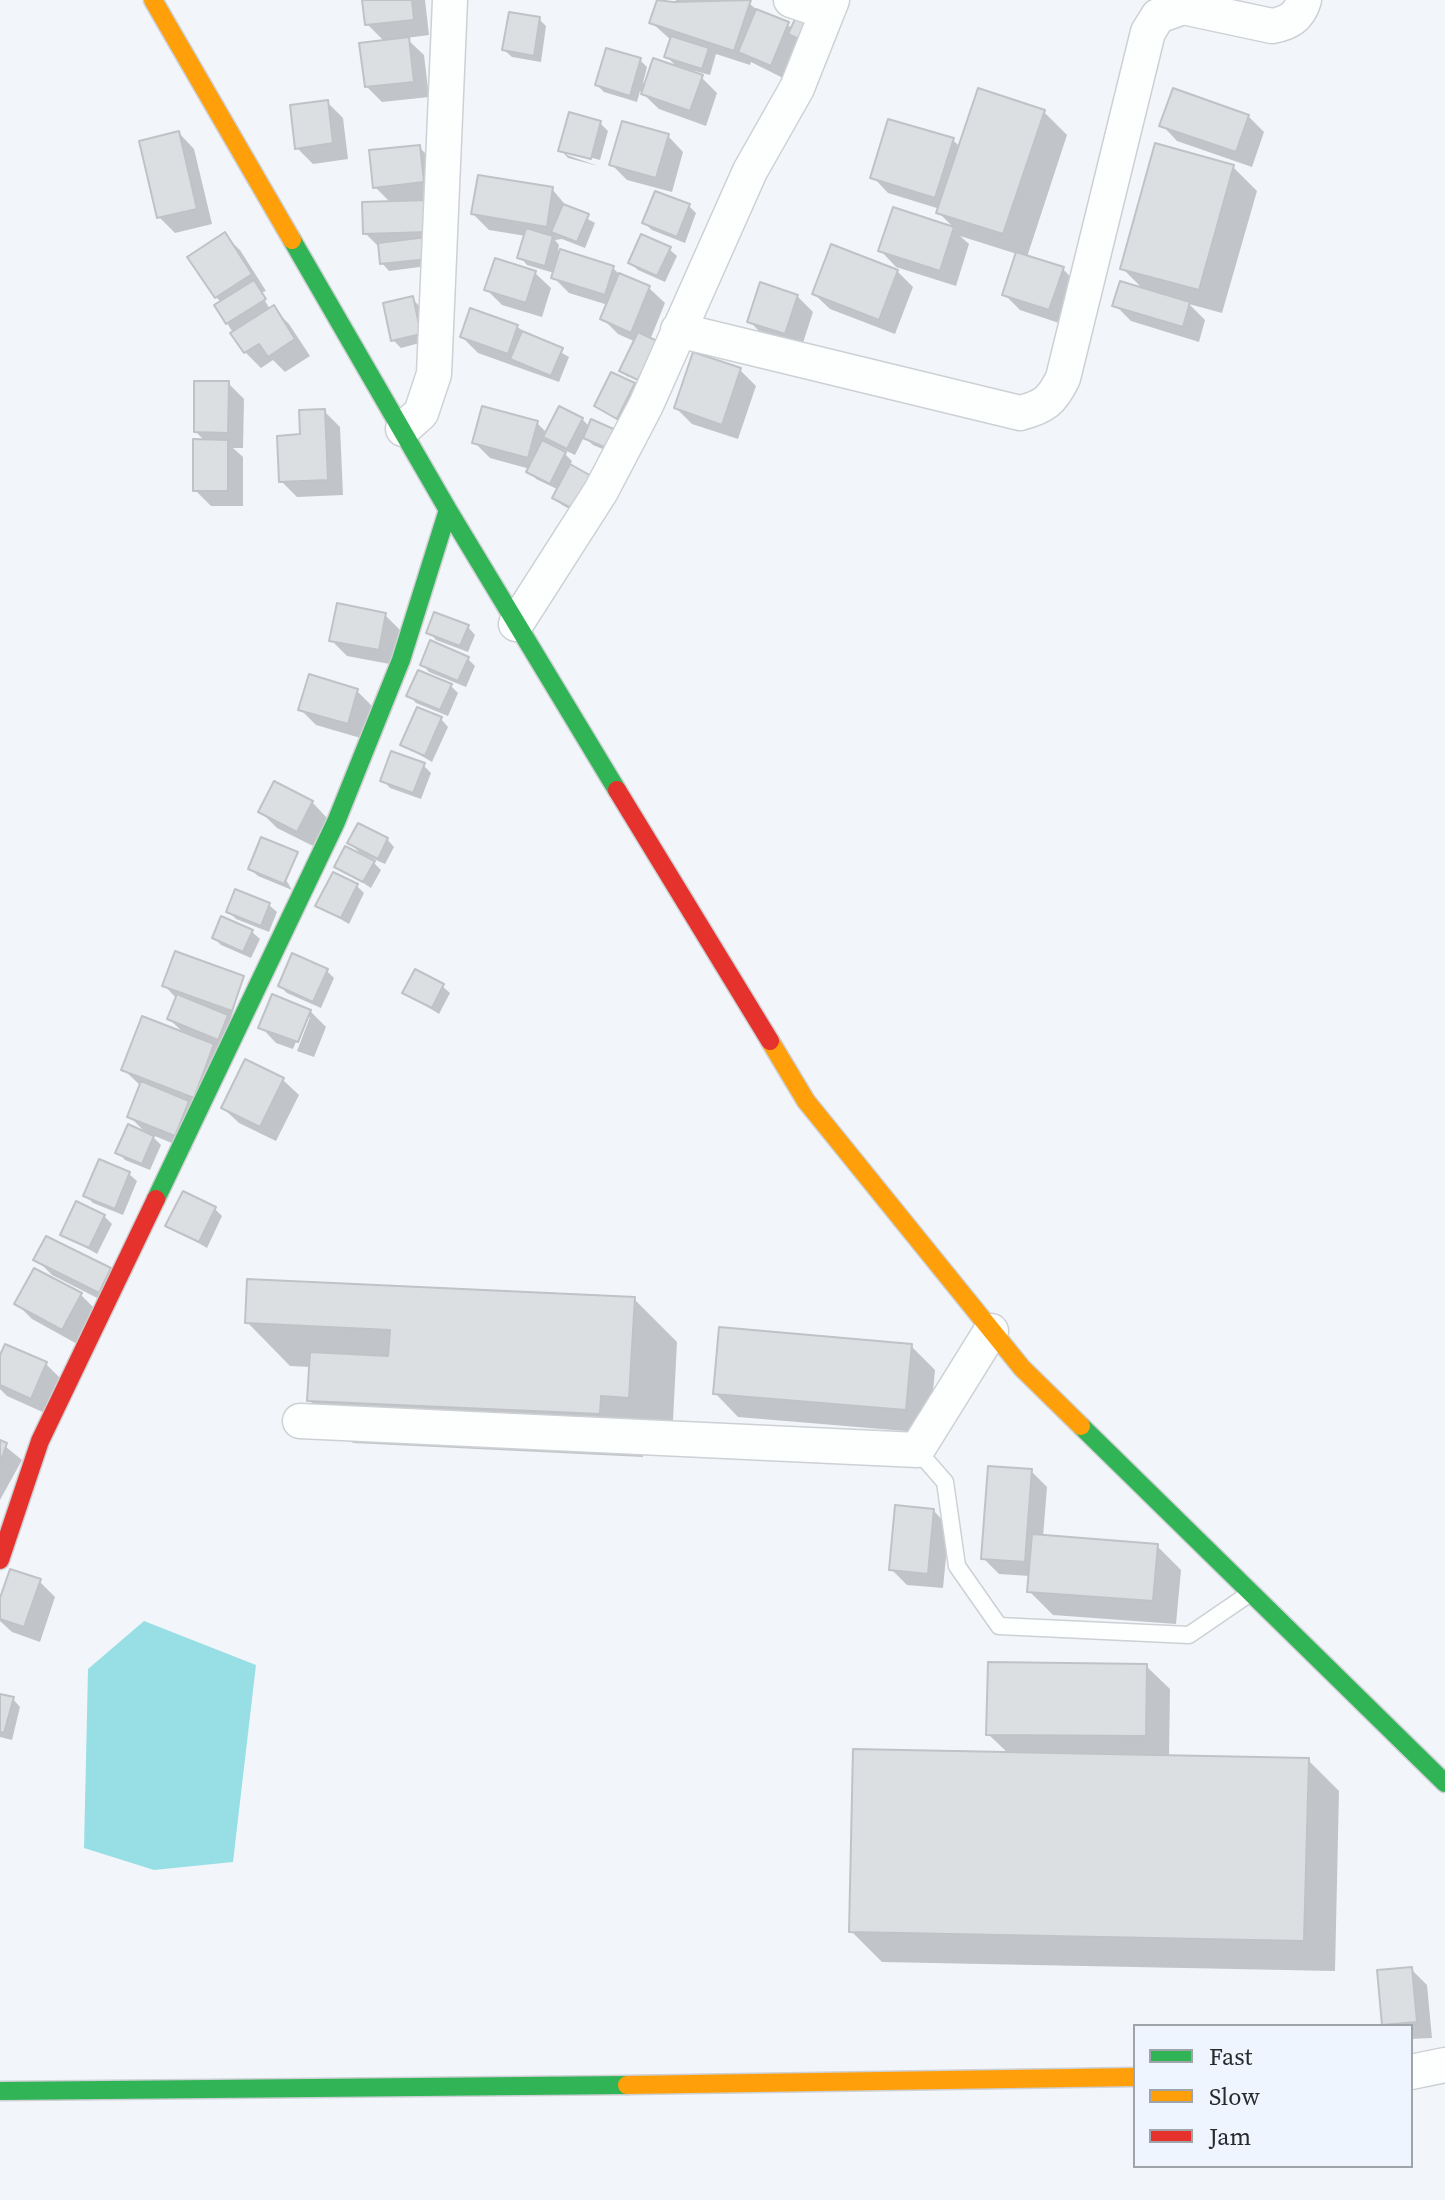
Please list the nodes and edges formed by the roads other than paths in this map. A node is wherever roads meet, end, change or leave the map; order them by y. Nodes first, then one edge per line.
1 (153, 0) edge
2 (450, 0) edge
3 (791, 0) edge
4 (1304, 0) edge
5 (830, 6) edge
6 (678, 330) junction
7 (403, 429) junction
8 (448, 510) junction
9 (516, 624) junction
10 (991, 1331) junction
11 (300, 1421) dead end
12 (917, 1450) junction
13 (0, 1560) edge
14 (1250, 1593) junction
15 (1445, 1783) edge
16 (1445, 2065) edge
17 (1413, 2072) edge
18 (1133, 2077) edge
19 (0, 2091) edge

1 - 7 street
2 - 7 street
3 - 5 street
4 - 6 street
5 - 6 street
6 - 9 street
7 - 8 street
8 - 9 street
8 - 13 street
9 - 10 street
10 - 12 street
10 - 14 street
11 - 12 street
12 - 14 lane
14 - 15 street
16 - 17 street
18 - 19 street

